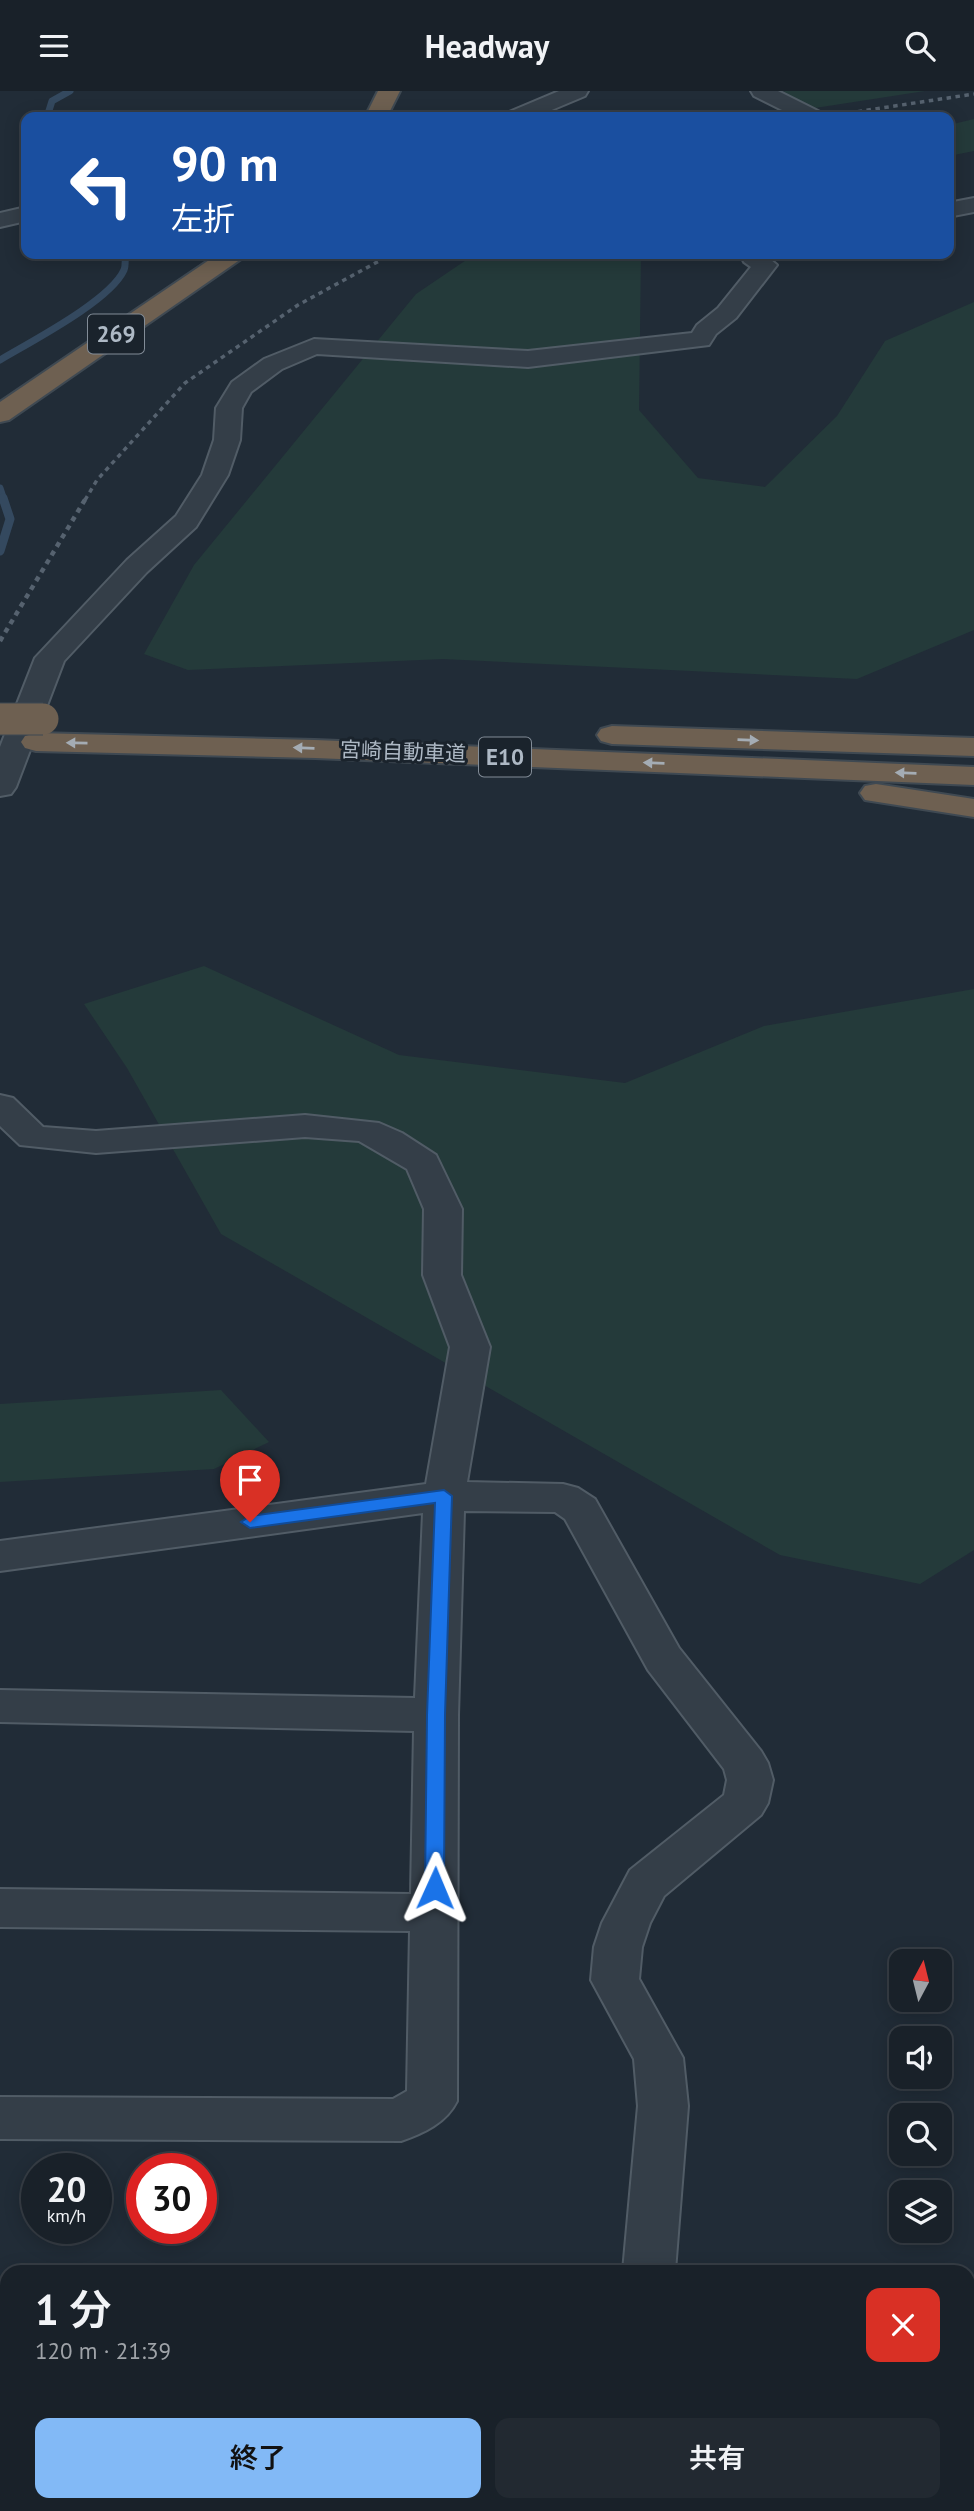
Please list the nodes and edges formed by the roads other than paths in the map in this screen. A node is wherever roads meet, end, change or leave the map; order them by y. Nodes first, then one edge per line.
1 (389, 91) edge
2 (577, 91) edge
3 (767, 92) edge
4 (378, 112) edge
5 (529, 112) edge
6 (803, 112) edge
7 (974, 205) edge
8 (954, 209) edge
9 (21, 215) edge
10 (0, 220) edge
11 (226, 259) edge
12 (755, 259) edge
13 (0, 414) edge
14 (0, 719) edge
15 (39, 730) junction
16 (0, 741) edge
17 (974, 747) edge
18 (703, 766) junction
19 (974, 776) edge
20 (0, 787) edge
21 (974, 808) edge
22 (0, 1107) edge
23 (444, 1496) junction
24 (0, 1556) edge
25 (0, 1706) edge
26 (436, 1715) junction
27 (0, 1909) edge
28 (434, 1913) junction
29 (0, 2118) edge
30 (650, 2265) edge

1 - 4 highway
2 - 5 street
3 - 6 street
7 - 8 street
9 - 10 street
11 - 13 highway, 269
12 - 20 street
14 - 15 highway, 宮崎自動車道 / E10, bridge
15 - 16 highway, 宮崎自動車道 / E10
15 -> 17 highway, 宮崎自動車道 / E10
18 -> 15 highway, 宮崎自動車道 / E10
19 -> 18 highway, 宮崎自動車道 / E10
18 - 21 highway
22 - 23 street
23 - 24 street
23 - 26 street
23 - 30 street
25 - 26 street
26 - 28 street
27 - 28 street
28 - 29 street

